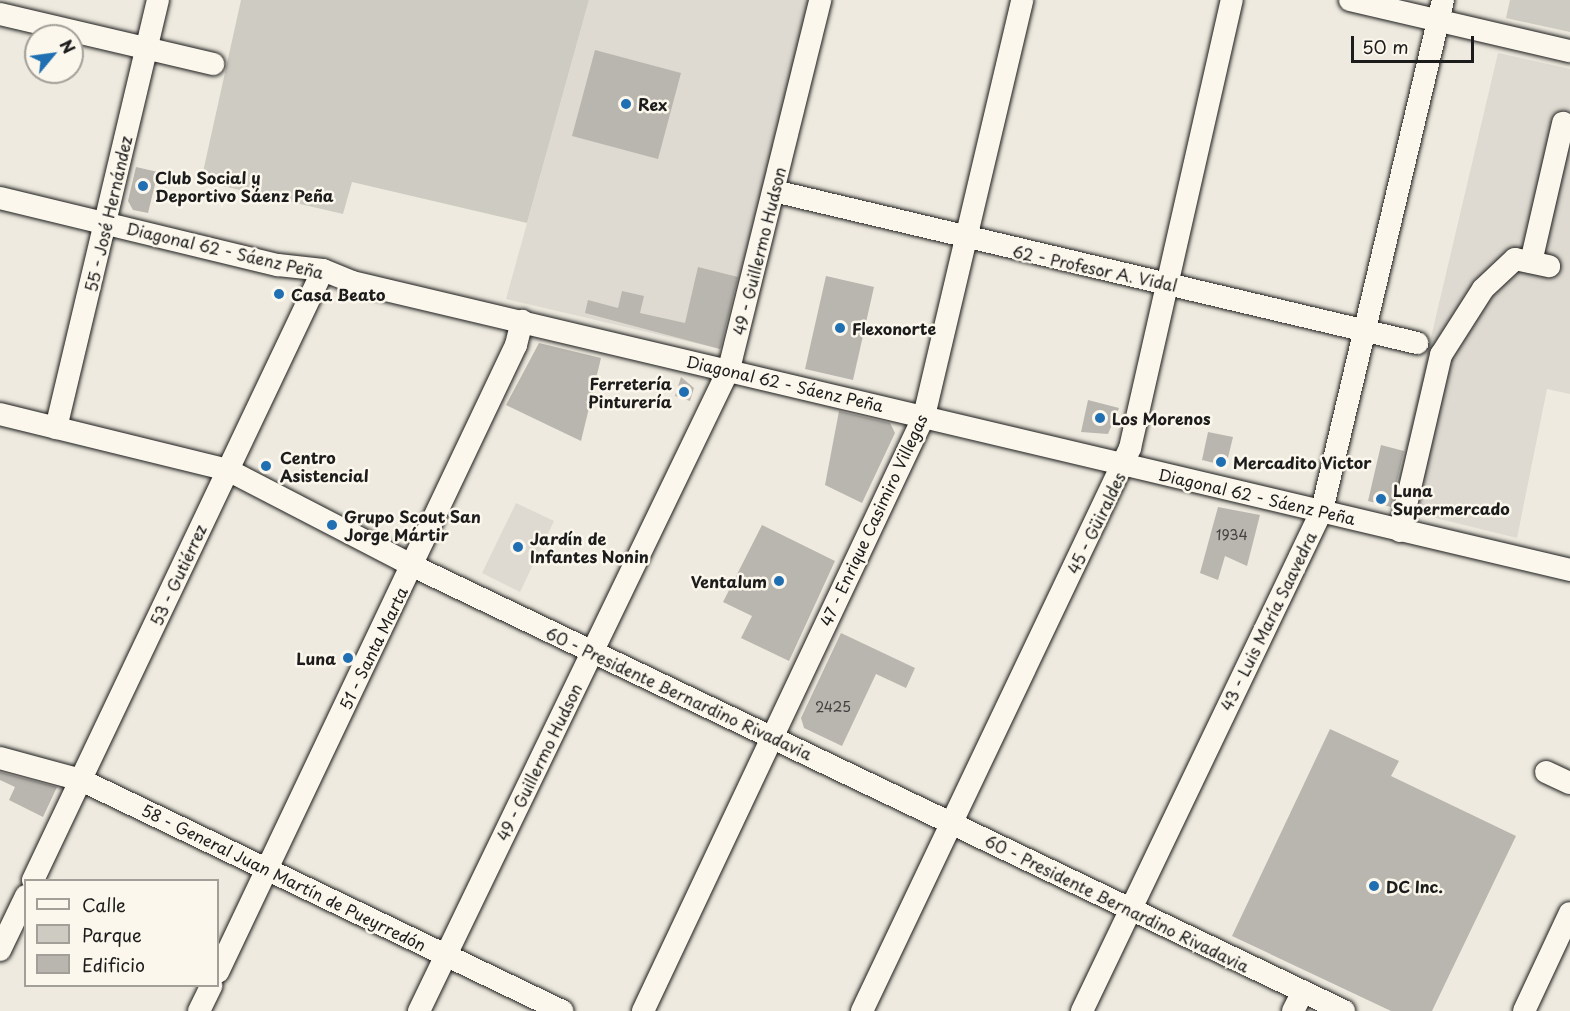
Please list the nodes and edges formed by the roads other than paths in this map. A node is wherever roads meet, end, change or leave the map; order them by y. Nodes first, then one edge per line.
1 (158, 0) edge
2 (820, 0) edge
3 (1022, 0) edge
4 (1232, 0) edge
5 (1350, 0) edge
6 (1440, 11) edge
7 (0, 14) edge
8 (1568, 46) edge
9 (146, 49) junction
10 (213, 64) dead end
11 (1563, 123) dead end
12 (1564, 154) edge
13 (774, 191) junction
14 (0, 198) edge
15 (106, 223) junction
16 (966, 240) junction
17 (323, 270) junction
18 (1164, 282) junction
19 (522, 321) junction
20 (1366, 331) junction
21 (1417, 343) dead end
22 (729, 369) junction
23 (0, 414) edge
24 (924, 416) junction
25 (56, 428) junction
26 (1124, 465) junction
27 (228, 470) junction
28 (1322, 510) junction
29 (1400, 531) junction
30 (413, 566) junction
31 (1570, 570) edge
32 (592, 652) junction
33 (771, 737) junction
34 (0, 758) edge
35 (1546, 772) dead end
36 (81, 780) junction
37 (1570, 783) edge
38 (952, 824) junction
39 (267, 869) junction
40 (33, 879) edge
41 (24, 901) edge
42 (1130, 910) junction
43 (1570, 913) edge
44 (0, 950) edge
45 (445, 955) junction
46 (219, 970) edge
47 (211, 987) edge
48 (1298, 1001) edge
49 (199, 1011) edge
50 (418, 1011) edge
51 (562, 1011) edge
52 (643, 1011) edge
53 (862, 1011) edge
54 (1082, 1011) edge
55 (1344, 1011) edge
56 (1524, 1011) edge

1 - 9 street, 55 - José Hernández
2 - 13 street, 49 - Guillermo Hudson
3 - 16 street, 47 - Enrique Casimiro Villegas
4 - 18 street, 45 - Güiraldes
5 - 6 street
6 - 8 street
6 - 20 street, 43 - Luis María Saavedra
7 - 9 street
9 - 10 street
9 - 15 street, 55 - José Hernández
11 - 12 street
12 - 29 street
13 - 16 street, 62 - Profesor A. Vidal
13 - 22 street, 49 - Guillermo Hudson
14 - 15 street, Diagonal 62 - Sáenz Peña
15 - 17 street, Diagonal 62 - Sáenz Peña
15 - 25 street, 55 - José Hernández
16 - 18 street, 62 - Profesor A. Vidal
16 - 24 street, 47 - Enrique Casimiro Villegas
17 - 19 street, Diagonal 62 - Sáenz Peña
17 - 27 street, 53 - Gutiérrez
18 - 20 street, 62 - Profesor A. Vidal
18 - 26 street, 45 - Güiraldes
19 - 22 street, Diagonal 62 - Sáenz Peña
19 - 30 street, 51 - Santa Marta
20 - 21 street, 62 - Profesor A. Vidal
20 - 28 street, 43 - Luis María Saavedra
22 - 24 street, Diagonal 62 - Sáenz Peña
22 - 32 street, 49 - Guillermo Hudson
23 - 25 street, 60 - Presidente Bernardino Rivadavia
24 - 26 street, Diagonal 62 - Sáenz Peña
24 - 33 street, 47 - Enrique Casimiro Villegas
25 - 27 street, 60 - Presidente Bernardino Rivadavia
26 - 28 street, Diagonal 62 - Sáenz Peña
26 - 38 street, 45 - Güiraldes
27 - 30 street, 60 - Presidente Bernardino Rivadavia
27 - 36 street, 53 - Gutiérrez
28 - 29 street, Diagonal 62 - Sáenz Peña
28 - 42 street, 43 - Luis María Saavedra
29 - 31 street, Diagonal 62 - Sáenz Peña
30 - 32 street, 60 - Presidente Bernardino Rivadavia
30 - 39 street, 51 - Santa Marta
32 - 33 street, 60 - Presidente Bernardino Rivadavia
32 - 45 street, 49 - Guillermo Hudson
33 - 38 street, 60 - Presidente Bernardino Rivadavia
33 - 52 street, 47 - Enrique Casimiro Villegas
34 - 36 street, 58 - General Juan Martín de Pueyrredón
35 - 37 street
36 - 39 street, 58 - General Juan Martín de Pueyrredón
36 - 40 street, 53 - Gutiérrez
38 - 42 street, 60 - Presidente Bernardino Rivadavia
38 - 53 street, 45 - Güiraldes
39 - 45 street, 58 - General Juan Martín de Pueyrredón
39 - 46 street, 51 - Santa Marta
41 - 44 street
42 - 48 street, 60 - Presidente Bernardino Rivadavia
42 - 54 street, 43 - Luis María Saavedra
43 - 56 street
45 - 50 street, 49 - Guillermo Hudson
45 - 51 street, 58 - General Juan Martín de Pueyrredón
47 - 49 street
48 - 55 street, 60 - Presidente Bernardino Rivadavia

